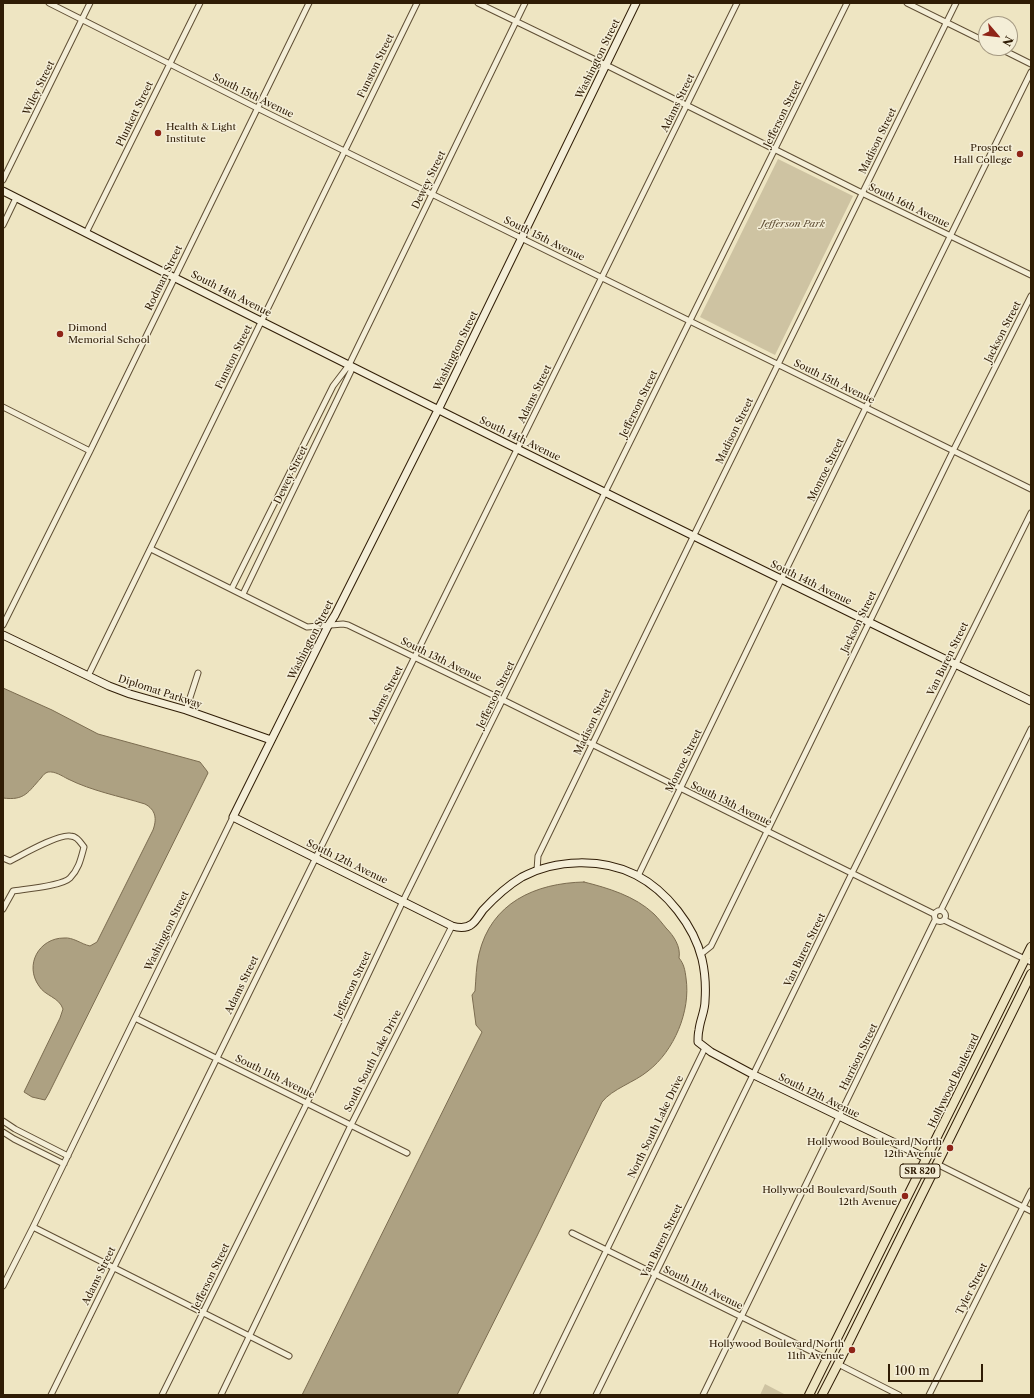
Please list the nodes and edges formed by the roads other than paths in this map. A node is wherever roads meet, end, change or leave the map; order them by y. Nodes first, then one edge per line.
1 (49, 3) edge
2 (90, 3) edge
3 (200, 3) edge
4 (309, 3) edge
5 (417, 3) edge
6 (478, 3) edge
7 (525, 3) edge
8 (636, 3) edge
9 (738, 3) edge
10 (847, 3) edge
11 (907, 3) edge
12 (956, 3) edge
13 (82, 20) junction
14 (516, 22) junction
15 (947, 22) junction
16 (978, 38) edge
17 (1015, 56) edge
18 (169, 64) junction
19 (1031, 64) edge
20 (606, 65) junction
21 (1031, 72) edge
22 (687, 105) junction
23 (257, 108) junction
24 (775, 149) junction
25 (345, 151) junction
26 (3, 180) edge
27 (3, 191) edge
28 (862, 193) junction
29 (432, 194) junction
30 (16, 198) junction
31 (3, 225) edge
32 (86, 233) junction
33 (950, 236) junction
34 (522, 238) junction
35 (1031, 275) edge
36 (174, 277) junction
37 (601, 278) junction
38 (1031, 296) edge
39 (262, 321) junction
40 (690, 321) junction
41 (349, 365) junction
42 (778, 365) junction
43 (3, 407) edge
44 (866, 408) junction
45 (438, 410) junction
46 (517, 449) junction
47 (90, 451) junction
48 (953, 451) junction
49 (1031, 489) edge
50 (605, 492) junction
51 (1031, 513) edge
52 (694, 535) junction
53 (151, 548) junction
54 (782, 580) junction
55 (232, 588) junction
56 (243, 594) junction
57 (869, 622) junction
58 (3, 625) edge
59 (328, 626) junction
60 (3, 635) edge
61 (415, 658) junction
62 (956, 665) junction
63 (198, 673) dead end
64 (88, 676) junction
65 (503, 700) junction
66 (1031, 701) edge
67 (186, 710) junction
68 (1031, 729) edge
69 (271, 740) junction
70 (592, 744) junction
71 (681, 788) junction
72 (233, 818) junction
73 (767, 831) junction
74 (3, 858) edge
75 (315, 858) junction
76 (538, 870) junction
77 (852, 874) junction
78 (638, 876) junction
79 (403, 901) junction
80 (3, 909) edge
81 (941, 910) junction
82 (934, 914) junction
83 (936, 920) junction
84 (944, 920) junction
85 (452, 926) junction
86 (1031, 947) edge
87 (700, 954) junction
88 (1028, 960) edge
89 (1031, 974) edge
90 (135, 1018) junction
91 (705, 1048) junction
92 (216, 1058) junction
93 (754, 1075) junction
94 (307, 1103) junction
95 (839, 1117) junction
96 (3, 1121) edge
97 (351, 1125) junction
98 (3, 1132) edge
99 (407, 1153) dead end
100 (68, 1156) junction
101 (926, 1158) junction
102 (64, 1164) junction
103 (937, 1164) junction
104 (1031, 1191) edge
105 (1023, 1207) junction
106 (1031, 1211) edge
107 (33, 1227) junction
108 (572, 1233) dead end
109 (607, 1251) junction
110 (113, 1268) junction
111 (655, 1275) junction
112 (3, 1286) edge
113 (203, 1313) junction
114 (742, 1317) junction
115 (844, 1325) junction
116 (250, 1337) junction
117 (289, 1356) dead end
118 (827, 1359) junction
119 (838, 1364) junction
120 (824, 1391) edge
121 (51, 1395) edge
122 (162, 1395) edge
123 (221, 1395) edge
124 (536, 1395) edge
125 (596, 1395) edge
126 (703, 1395) edge
127 (809, 1395) edge
128 (899, 1395) edge
129 (929, 1395) edge

1 - 13 street, South 15th Avenue
2 - 13 street, Wiley Street
3 - 18 street, Plunkett Street
4 - 23 street, Rodman Street
5 - 25 street, Funston Street
6 - 14 street, South 16th Avenue
7 - 14 street, Dewey Street
8 - 20 street, Washington Street
9 - 22 street, Adams Street
10 - 24 street, Jefferson Street
11 - 15 street
12 - 15 street, Madison Street
13 - 18 street, South 15th Avenue
13 - 26 street, Wiley Street
14 - 20 street, South 16th Avenue
14 - 29 street, Dewey Street
15 - 16 street
15 - 28 street, Madison Street
17 - 19 street
18 - 23 street, South 15th Avenue
18 - 32 street, Plunkett Street
20 - 22 street, South 16th Avenue
20 - 34 street, Washington Street
21 - 33 street, Monroe Street
22 - 24 street, South 16th Avenue
22 - 37 street, Adams Street
23 - 25 street, South 15th Avenue
23 - 36 street, Rodman Street
24 - 28 street, South 16th Avenue
24 - 40 street, Jefferson Street
25 - 29 street, South 15th Avenue
25 - 39 street, Funston Street
27 - 30 street, South 14th Avenue
28 - 33 street, South 16th Avenue
28 - 42 street, Madison Street
29 - 34 street, South 15th Avenue
29 - 41 street, Dewey Street
30 - 31 street
30 - 32 street, South 14th Avenue
32 - 36 street, South 14th Avenue
33 - 35 street, South 16th Avenue
33 - 44 street, Monroe Street
34 - 37 street, South 15th Avenue
34 - 45 street, Washington Street
36 - 39 street, South 14th Avenue
36 - 47 street, Rodman Street
37 - 40 street, South 15th Avenue
37 - 46 street, Adams Street
38 - 48 street, Jackson Street
39 - 41 street, South 14th Avenue
39 - 53 street, Funston Street
40 - 42 street, South 15th Avenue
40 - 50 street, Jefferson Street
41 - 45 street, South 14th Avenue
41 - 55 street, Dewey Street
41 - 56 street, Dewey Street
42 - 44 street, South 15th Avenue
42 - 52 street, Madison Street
43 - 47 street
44 - 48 street, South 15th Avenue
44 - 54 street, Monroe Street
45 - 46 street, South 14th Avenue
45 - 59 street, Washington Street
46 - 50 street, South 14th Avenue
46 - 61 street, Adams Street
47 - 58 street, Rodman Street
48 - 49 street, South 15th Avenue
48 - 57 street, Jackson Street
50 - 52 street, South 14th Avenue
50 - 65 street, Jefferson Street
51 - 62 street, Van Buren Street
52 - 54 street, South 14th Avenue
52 - 70 street, Madison Street
53 - 55 street, South 13th Avenue
53 - 64 street, Funston Street
54 - 57 street, South 14th Avenue
54 - 71 street, Monroe Street
55 - 56 street, South 13th Avenue
56 - 59 street, South 13th Avenue
57 - 62 street, South 14th Avenue
57 - 73 street, Jackson Street
59 - 61 street, South 13th Avenue
59 - 69 street, Washington Street
60 - 64 street, Diplomat Parkway
61 - 65 street, South 13th Avenue
61 - 75 street, Adams Street
62 - 66 street, South 14th Avenue
62 - 77 street, Van Buren Street
63 - 67 street
64 - 67 street, Diplomat Parkway
65 - 70 street, South 13th Avenue
65 - 79 street, Jefferson Street
67 - 69 street, Diplomat Parkway
68 - 81 street
69 - 72 street, Washington Street
70 - 71 street, South 13th Avenue
70 - 76 street, Madison Street
71 - 73 street, South 13th Avenue
71 - 78 street, Monroe Street
72 - 75 street, South 12th Avenue
72 - 90 street, Washington Street
73 - 77 street, South 13th Avenue
73 - 87 street, Jackson Street
74 - 80 street
75 - 79 street, South 12th Avenue
75 - 92 street, Adams Street
76 - 78 street
76 - 85 street
77 - 82 street, South 13th Avenue
77 - 93 street, Van Buren Street
78 - 87 street
79 - 85 street, South 12th Avenue
79 - 94 street, Jefferson Street
81 - 82 street
81 - 84 street
82 - 83 street
83 - 84 street
83 - 95 street, Harrison Street
84 - 88 street
85 - 97 street, South South Lake Drive
86 - 88 main road, Hollywood Boulevard / SR 820
87 - 91 street
88 - 101 main road, Hollywood Boulevard / SR 820
89 - 103 main road, SR 820
90 - 92 street, South 11th Avenue
90 - 100 street, Washington Street
91 - 93 street, South 12th Avenue
91 - 109 street, North South Lake Drive
92 - 94 street, South 11th Avenue
92 - 110 street, Adams Street
93 - 95 street, South 12th Avenue
93 - 111 street, Van Buren Street
94 - 97 street, South 11th Avenue
94 - 113 street, Jefferson Street
95 - 101 street, South 12th Avenue
95 - 114 street, Harrison Street
96 - 100 street
97 - 99 street, South 11th Avenue
97 - 116 street, South South Lake Drive
98 - 102 street
100 - 102 street, Washington Street
101 - 115 main road, Hollywood Boulevard / SR 820
102 - 107 street, Washington Street
103 - 105 street
103 - 119 main road, SR 820
104 - 105 street, Tyler Street
105 - 106 street
105 - 129 street, Tyler Street
107 - 110 street
107 - 112 street, Washington Street
108 - 109 street, South 11th Avenue
109 - 111 street, South 11th Avenue
109 - 124 street, North South Lake Drive
110 - 113 street
110 - 121 street, Adams Street
111 - 114 street, South 11th Avenue
111 - 125 street, Van Buren Street
113 - 116 street
113 - 122 street, Jefferson Street
114 - 118 street, South 11th Avenue
114 - 126 street, Harrison Street
115 - 118 main road, Hollywood Boulevard / SR 820
115 - 119 main road
116 - 117 street
116 - 123 street, South South Lake Drive
118 - 120 main road
118 - 127 main road, Hollywood Boulevard / SR 820
119 - 120 main road, SR 820
119 - 128 street

